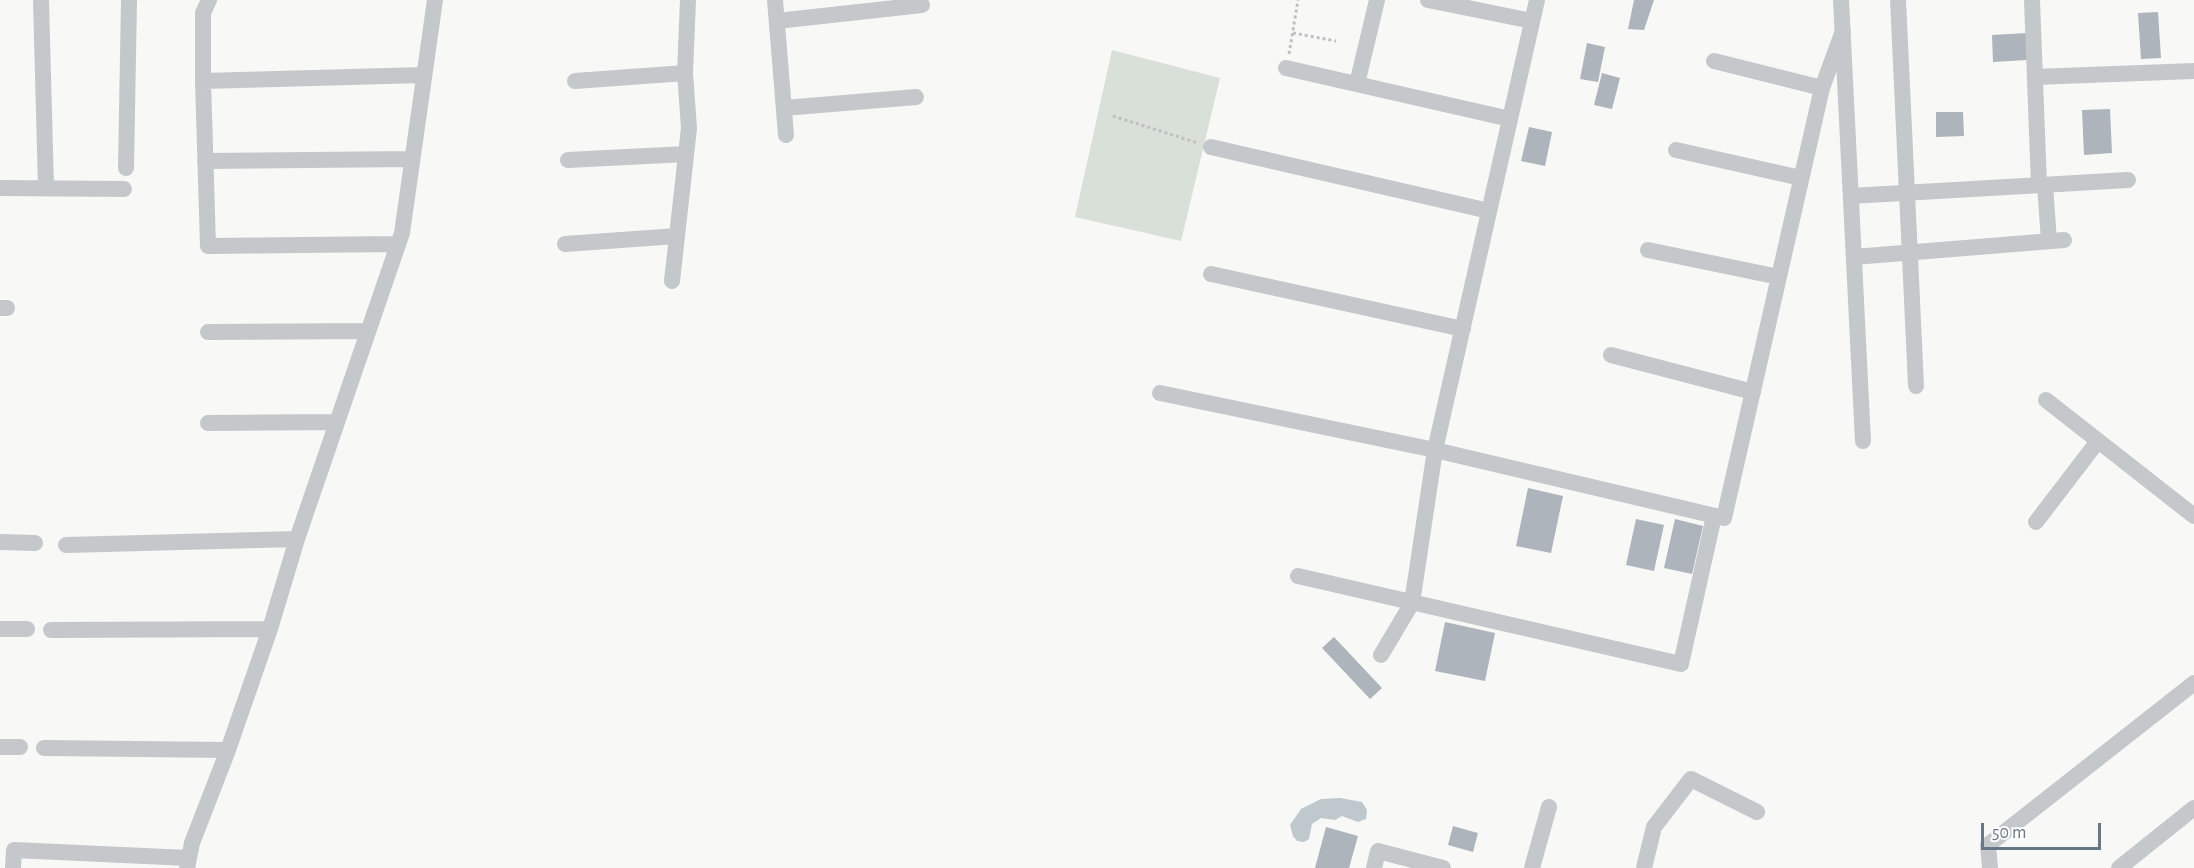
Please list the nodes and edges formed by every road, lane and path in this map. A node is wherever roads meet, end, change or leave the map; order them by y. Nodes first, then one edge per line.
1 (41, 0) edge
2 (129, 0) edge
3 (209, 0) edge
4 (435, 0) edge
5 (688, 0) edge
6 (775, 0) edge
7 (1298, 0) edge
8 (1377, 0) edge
9 (1428, 0) edge
10 (1537, 0) edge
11 (1841, 0) edge
12 (1898, 0) edge
13 (2032, 0) edge
14 (922, 5) dead end
15 (777, 21) junction
16 (1532, 21) junction
17 (1843, 31) junction
18 (1293, 33) junction
19 (1336, 41) dead end
20 (1714, 61) dead end
21 (1286, 68) joint
22 (2194, 71) edge
23 (685, 73) junction
24 (424, 75) junction
25 (2035, 77) junction
26 (203, 81) junction
27 (575, 81) dead end
28 (1358, 84) junction
29 (1822, 88) junction
30 (916, 97) dead end
31 (784, 108) junction
32 (1113, 116) dead end
33 (1510, 119) junction
34 (786, 135) dead end
35 (1211, 147) joint
36 (1676, 150) dead end
37 (686, 154) junction
38 (412, 159) junction
39 (568, 160) dead end
40 (205, 161) junction
41 (126, 168) dead end
42 (1801, 178) junction
43 (2128, 180) dead end
44 (2042, 185) junction
45 (0, 188) edge
46 (46, 188) junction
47 (124, 189) dead end
48 (1907, 193) junction
49 (1851, 196) junction
50 (1489, 211) junction
51 (677, 236) junction
52 (398, 244) junction
53 (565, 244) dead end
54 (1648, 250) dead end
55 (1910, 252) junction
56 (1854, 257) junction
57 (1211, 274) dead end
58 (1779, 277) junction
59 (672, 281) dead end
60 (1463, 328) junction
61 (368, 331) junction
62 (208, 332) dead end
63 (1611, 355) dead end
64 (1916, 386) dead end
65 (1753, 392) junction
66 (1160, 393) dead end
67 (2046, 400) dead end
68 (336, 422) junction
69 (208, 423) dead end
70 (1863, 441) dead end
71 (2098, 441) junction
72 (1435, 450) junction
73 (1714, 516) junction
74 (2194, 516) edge
75 (2036, 522) dead end
76 (297, 539) junction
77 (0, 542) edge
78 (35, 543) dead end
79 (66, 544) dead end
80 (1298, 576) dead end
81 (1412, 603) junction
82 (0, 629) edge
83 (27, 629) dead end
84 (270, 629) junction
85 (51, 630) dead end
86 (1381, 655) dead end
87 (2194, 683) edge
88 (0, 747) edge
89 (21, 747) dead end
90 (44, 748) dead end
91 (228, 750) junction
92 (1549, 807) dead end
93 (2194, 808) edge
94 (1757, 812) dead end
95 (71, 860) edge
96 (130, 862) edge
97 (187, 863) edge
98 (13, 868) edge
99 (1374, 868) edge
100 (1443, 868) edge
101 (1532, 868) edge
102 (1644, 868) edge
103 (1990, 868) edge
104 (2119, 868) edge

1 - 46 street
2 - 41 street
3 - 26 street
4 - 24 street
5 - 23 street
6 - 15 street
7 - 18 path
8 - 28 street
9 - 16 street
10 - 16 street
11 - 17 street
12 - 48 street
13 - 25 street
14 - 15 street
15 - 31 street
16 - 33 street
17 - 29 street
17 - 49 street
18 - 19 path
18 - 21 path
20 - 29 street
21 - 28 street
22 - 25 street
23 - 27 street
23 - 37 street
24 - 26 street
24 - 38 street
25 - 44 street
26 - 40 street
28 - 33 street
29 - 42 street
30 - 31 street
31 - 34 street
32 - 35 path
33 - 50 street
35 - 50 street
36 - 42 street
37 - 39 street
37 - 51 street
38 - 40 street
38 - 52 street
40 - 52 street
42 - 58 street
43 - 44 street
44 - 48 street
44 - 55 street
45 - 46 street
46 - 47 street
48 - 49 street
48 - 55 street
49 - 56 street
50 - 60 street
51 - 53 street
51 - 59 street
52 - 61 street
54 - 58 street
55 - 56 street
55 - 64 street
56 - 70 street
57 - 60 street
58 - 65 street
60 - 72 street
61 - 62 street
61 - 68 street
63 - 65 street
65 - 73 street
66 - 72 street
67 - 71 street
68 - 69 street
68 - 76 street
71 - 74 street
71 - 75 street
72 - 73 street
72 - 81 street
73 - 81 street
76 - 79 street
76 - 84 street
77 - 78 street
80 - 81 street
81 - 86 street
82 - 83 street
84 - 85 street
84 - 91 street
87 - 103 street
88 - 89 street
90 - 91 street
91 - 97 street
92 - 101 street
93 - 104 street
94 - 102 street
95 - 96 street
95 - 98 street
96 - 97 street
99 - 100 street

